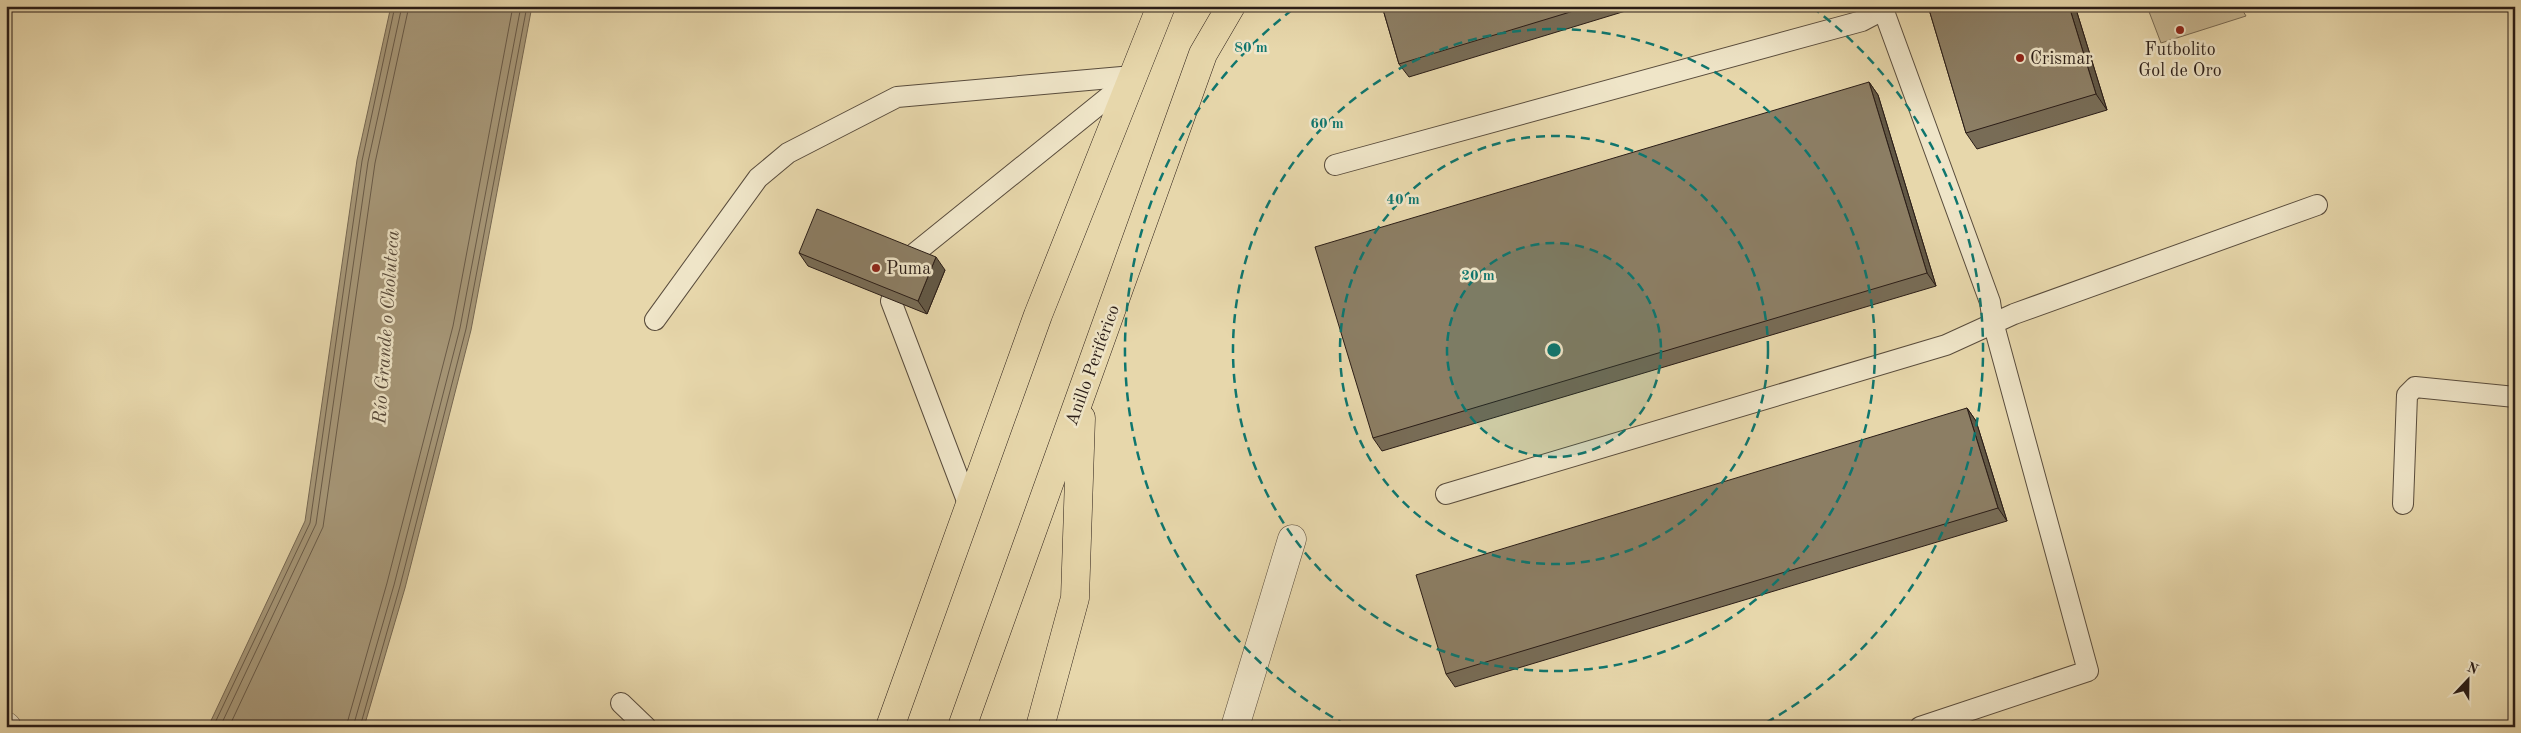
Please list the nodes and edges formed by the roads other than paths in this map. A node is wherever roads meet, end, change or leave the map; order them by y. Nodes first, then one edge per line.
1 (1161, 6) edge
2 (1221, 6) edge
3 (1230, 6) edge
4 (1882, 8) edge
5 (1202, 54) junction
6 (1134, 76) junction
7 (1335, 165) dead end
8 (2317, 205) dead end
9 (910, 257) edge
10 (891, 301) edge
11 (655, 320) dead end
12 (1994, 322) junction
13 (1082, 393) junction
14 (2515, 397) edge
15 (1446, 494) dead end
16 (2403, 504) dead end
17 (969, 506) junction
18 (1292, 539) dead end
19 (621, 703) dead end
20 (642, 726) edge
21 (890, 727) edge
22 (962, 727) edge
23 (1040, 727) edge
24 (1235, 727) edge
25 (1920, 727) edge

1 - 6 highway
2 - 5 highway
3 - 5 highway, Anillo Periférico
4 - 7 lane
4 - 12 lane
5 - 13 highway, Anillo Periférico
6 - 9 lane
6 - 11 lane
6 - 17 highway
8 - 12 lane
10 - 17 lane
12 - 15 lane
12 - 25 lane
13 - 22 highway, Anillo Periférico
13 - 23 highway
14 - 16 lane
17 - 21 highway
18 - 24 street
19 - 20 lane

